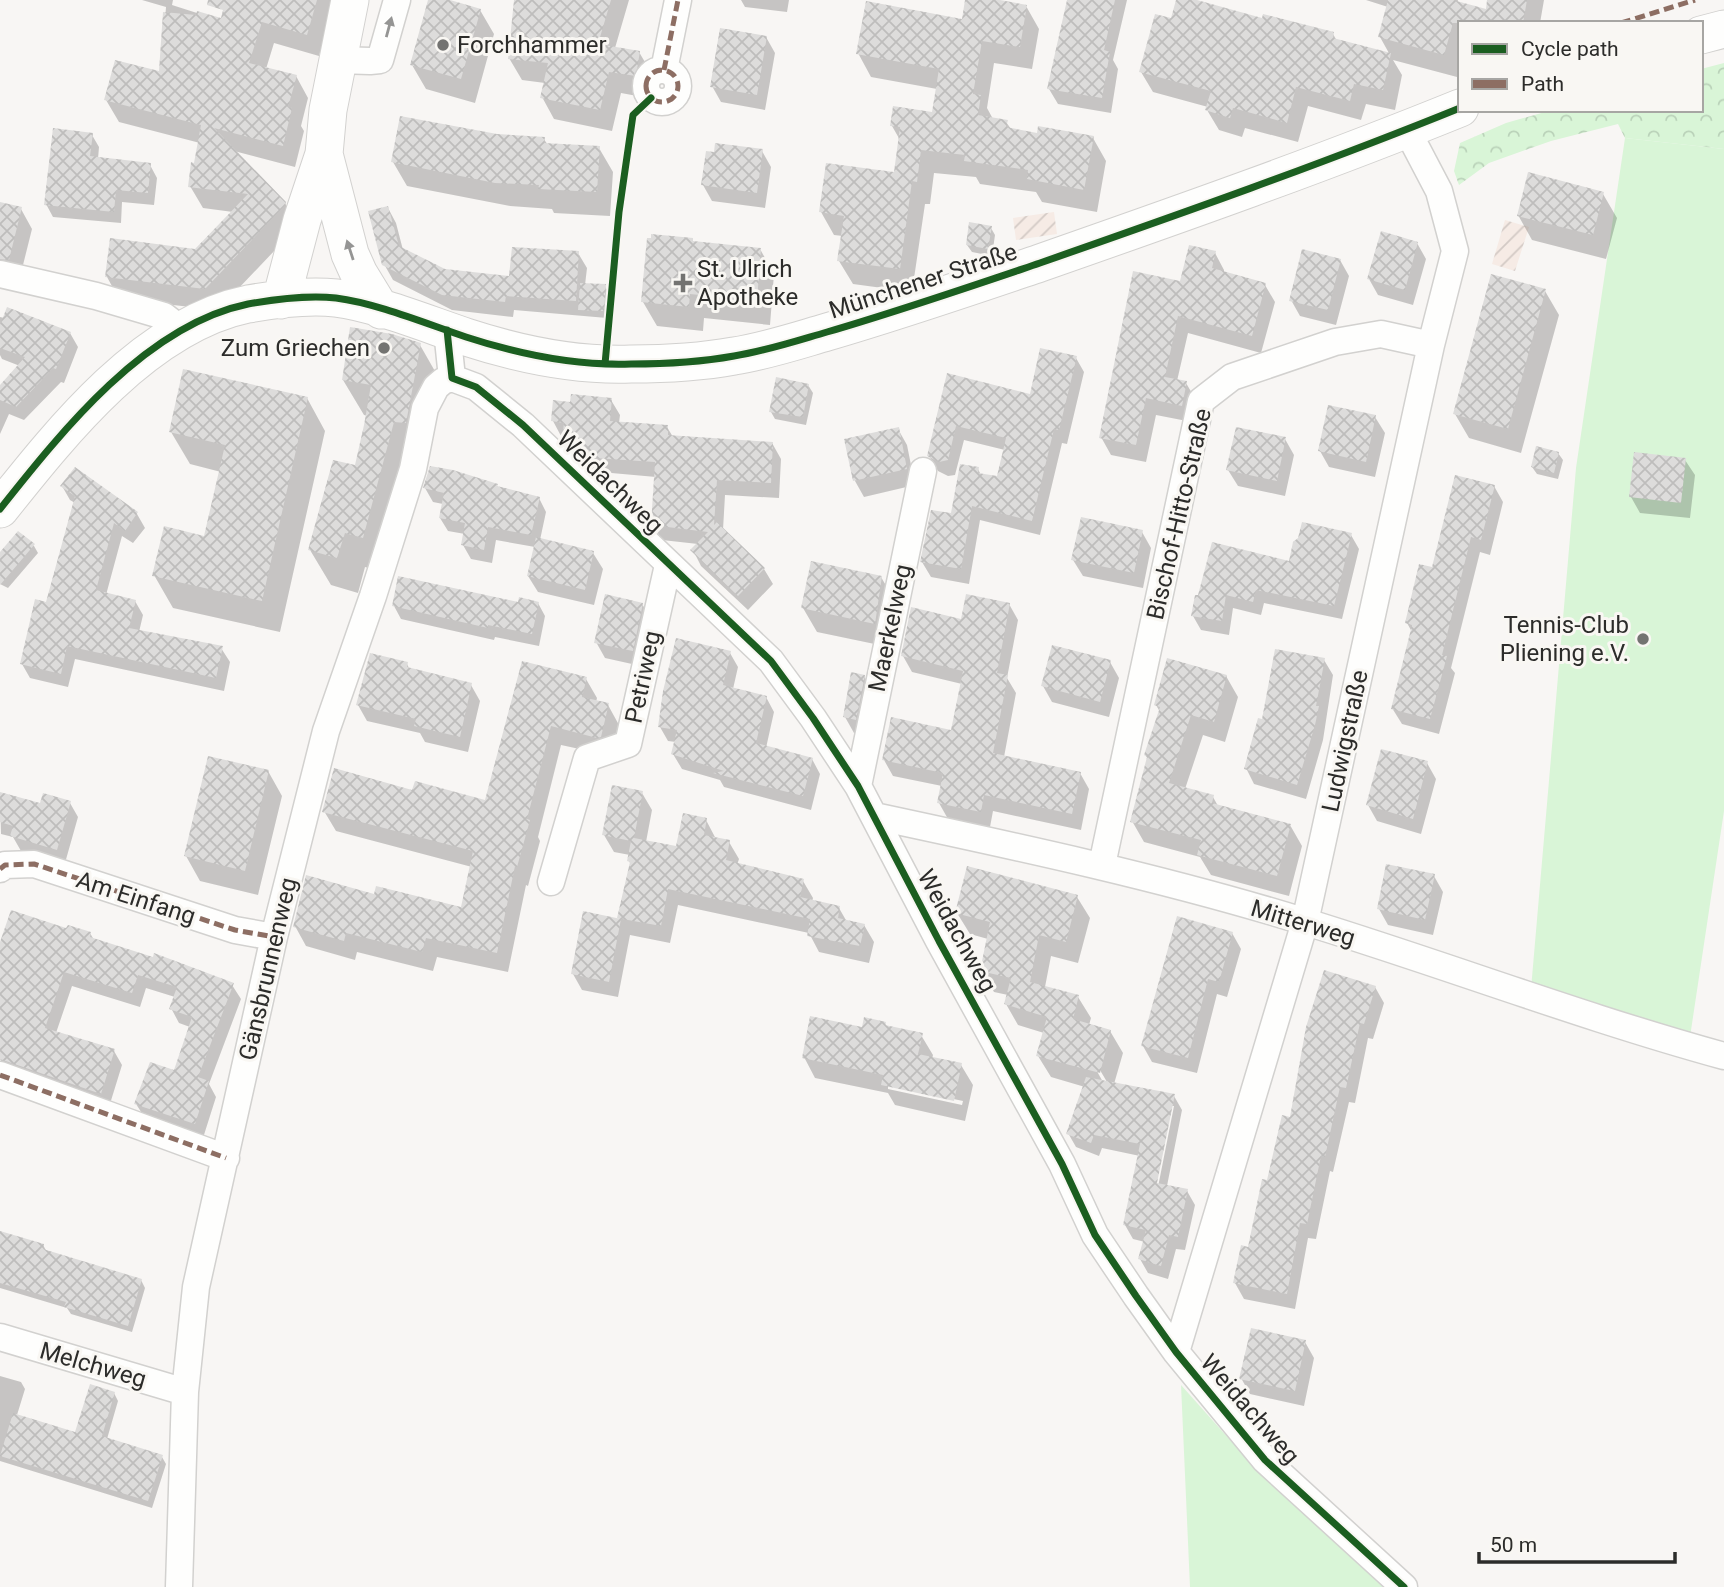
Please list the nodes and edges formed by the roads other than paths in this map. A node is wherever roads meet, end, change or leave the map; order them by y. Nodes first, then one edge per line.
1 (350, 0) edge
2 (397, 0) edge
3 (678, 0) edge
4 (1724, 29) edge
5 (1703, 34) edge
6 (337, 60) junction
7 (664, 70) dead end
8 (1458, 109) edge
9 (1406, 130) junction
10 (324, 155) junction
11 (0, 274) edge
12 (281, 300) junction
13 (381, 310) junction
14 (182, 330) junction
15 (446, 330) junction
16 (1431, 345) junction
17 (452, 378) junction
18 (923, 471) dead end
19 (0, 509) edge
20 (668, 565) junction
21 (858, 786) junction
22 (874, 816) junction
23 (1102, 865) junction
24 (0, 869) edge
25 (551, 882) dead end
26 (1306, 922) junction
27 (274, 937) junction
28 (1724, 1056) edge
29 (0, 1074) edge
30 (226, 1158) junction
31 (0, 1337) edge
32 (1176, 1352) junction
33 (185, 1392) junction
34 (179, 1587) edge
35 (1404, 1587) edge

1 - 6 main road
6 -> 2 street
3 - 7 street
4 - 5 main road
6 - 10 main road
8 - 9 main road, Münchener Straße
9 - 15 main road, Münchener Straße
9 - 16 street, Ludwigstraße
10 - 12 main road
13 -> 10 main road
11 - 14 street
12 - 13 main road, Münchener Straße
12 - 14 main road, Münchener Straße
13 - 15 main road, Münchener Straße
14 - 19 main road, Münchener Straße
15 - 17 street
16 - 23 street, Bischof-Hitto-Straße
16 - 26 street, Ludwigstraße
17 - 20 street, Weidachweg
17 - 27 street, Gänsbrunnenweg
18 - 21 street, Maerkelweg
20 - 21 street, Weidachweg
20 - 25 street, Petriweg
21 - 22 street, Weidachweg
22 - 23 street, Mitterweg
22 - 32 street, Weidachweg
23 - 26 street, Mitterweg
24 - 27 street, Am Einfang
26 - 28 street, Mitterweg
26 - 32 street, Ludwigstraße
27 - 30 street, Gänsbrunnenweg
29 - 30 street
30 - 33 street, Gänsbrunnenweg
31 - 33 street, Melchweg
32 - 35 street, Weidachweg
33 - 34 street, Gänsbrunnenweg

